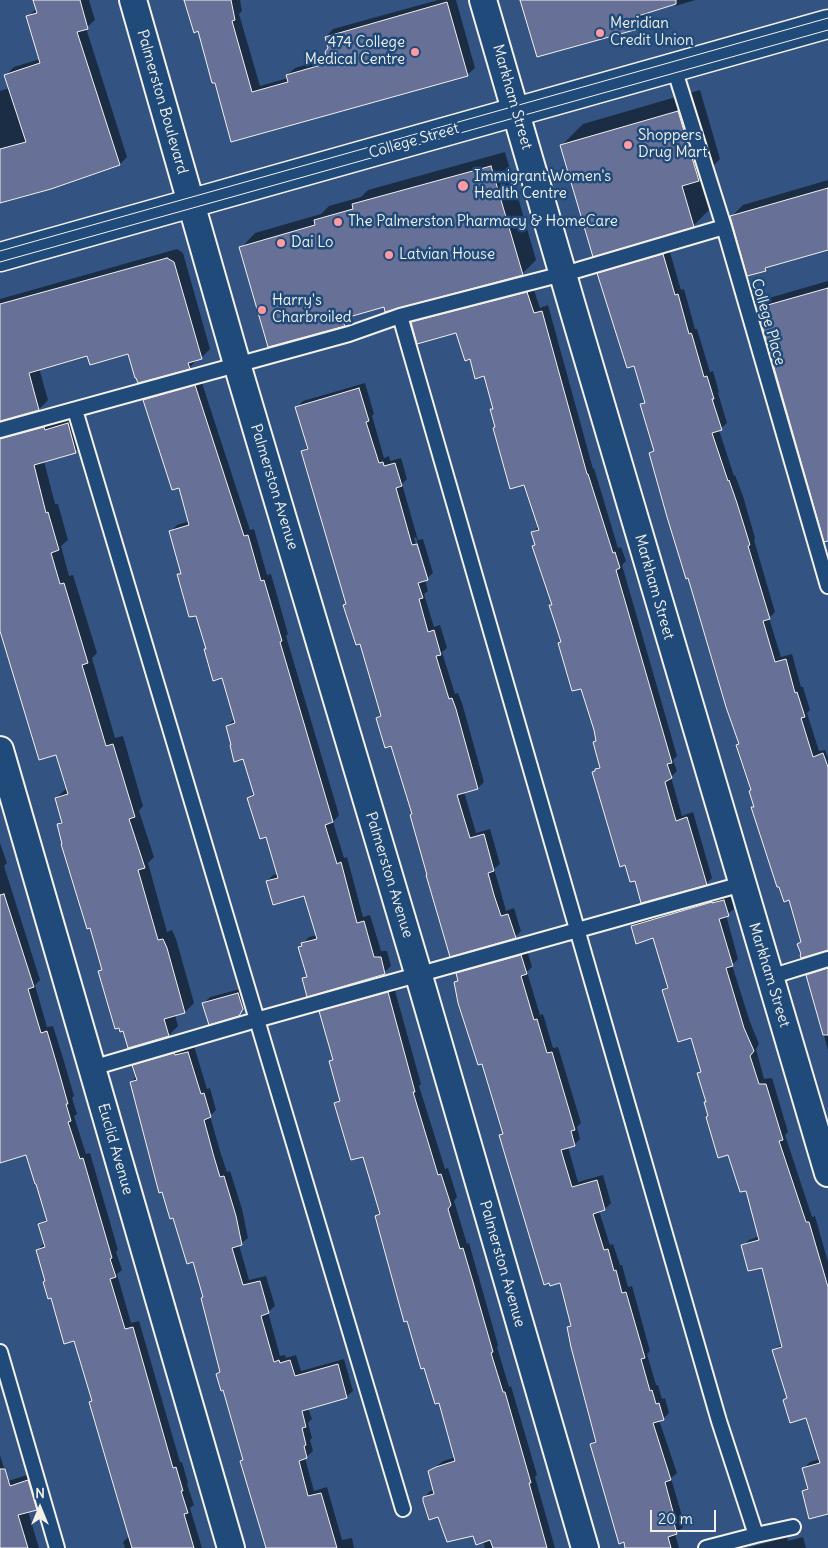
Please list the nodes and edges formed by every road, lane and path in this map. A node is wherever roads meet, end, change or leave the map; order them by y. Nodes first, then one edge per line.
1 (133, 0) edge
2 (483, 0) edge
3 (828, 24) edge
4 (674, 68) junction
5 (516, 112) junction
6 (190, 203) junction
7 (724, 227) junction
8 (0, 256) edge
9 (562, 274) junction
10 (400, 316) junction
11 (237, 364) junction
12 (75, 410) junction
13 (0, 430) edge
14 (828, 586) edge
15 (0, 750) edge
16 (742, 884) junction
17 (579, 930) junction
18 (828, 959) edge
19 (419, 976) junction
20 (770, 977) junction
21 (256, 1020) junction
22 (92, 1068) junction
23 (828, 1173) edge
24 (0, 1352) edge
25 (403, 1509) dead end
26 (793, 1527) dead end
27 (756, 1535) junction
28 (57, 1548) edge
29 (231, 1548) edge
30 (585, 1548) edge
31 (706, 1548) edge

1 - 6 street, Palmerston Boulevard
2 - 5 street, Markham Street
3 - 4 main road, College Street
4 - 5 main road, College Street
4 - 7 lane, College Place
5 - 6 main road, College Street
5 - 9 street, Markham Street
6 - 8 main road, College Street
6 - 11 street, Palmerston Avenue
7 - 9 lane
7 - 14 lane, College Place
9 - 10 lane
9 - 16 street, Markham Street
10 - 11 lane
10 - 17 lane
11 - 12 lane
11 - 19 street, Palmerston Avenue
12 - 13 lane
12 - 21 lane
15 - 22 street, Euclid Avenue
16 - 17 lane
16 - 20 street, Markham Street
17 - 19 lane
17 - 27 lane
18 - 20 lane
19 - 21 lane
19 - 30 street, Palmerston Avenue
20 - 23 street, Markham Street
21 - 22 lane
21 - 25 lane
22 - 29 street, Euclid Avenue
24 - 28 lane
26 - 27 lane
27 - 31 lane

